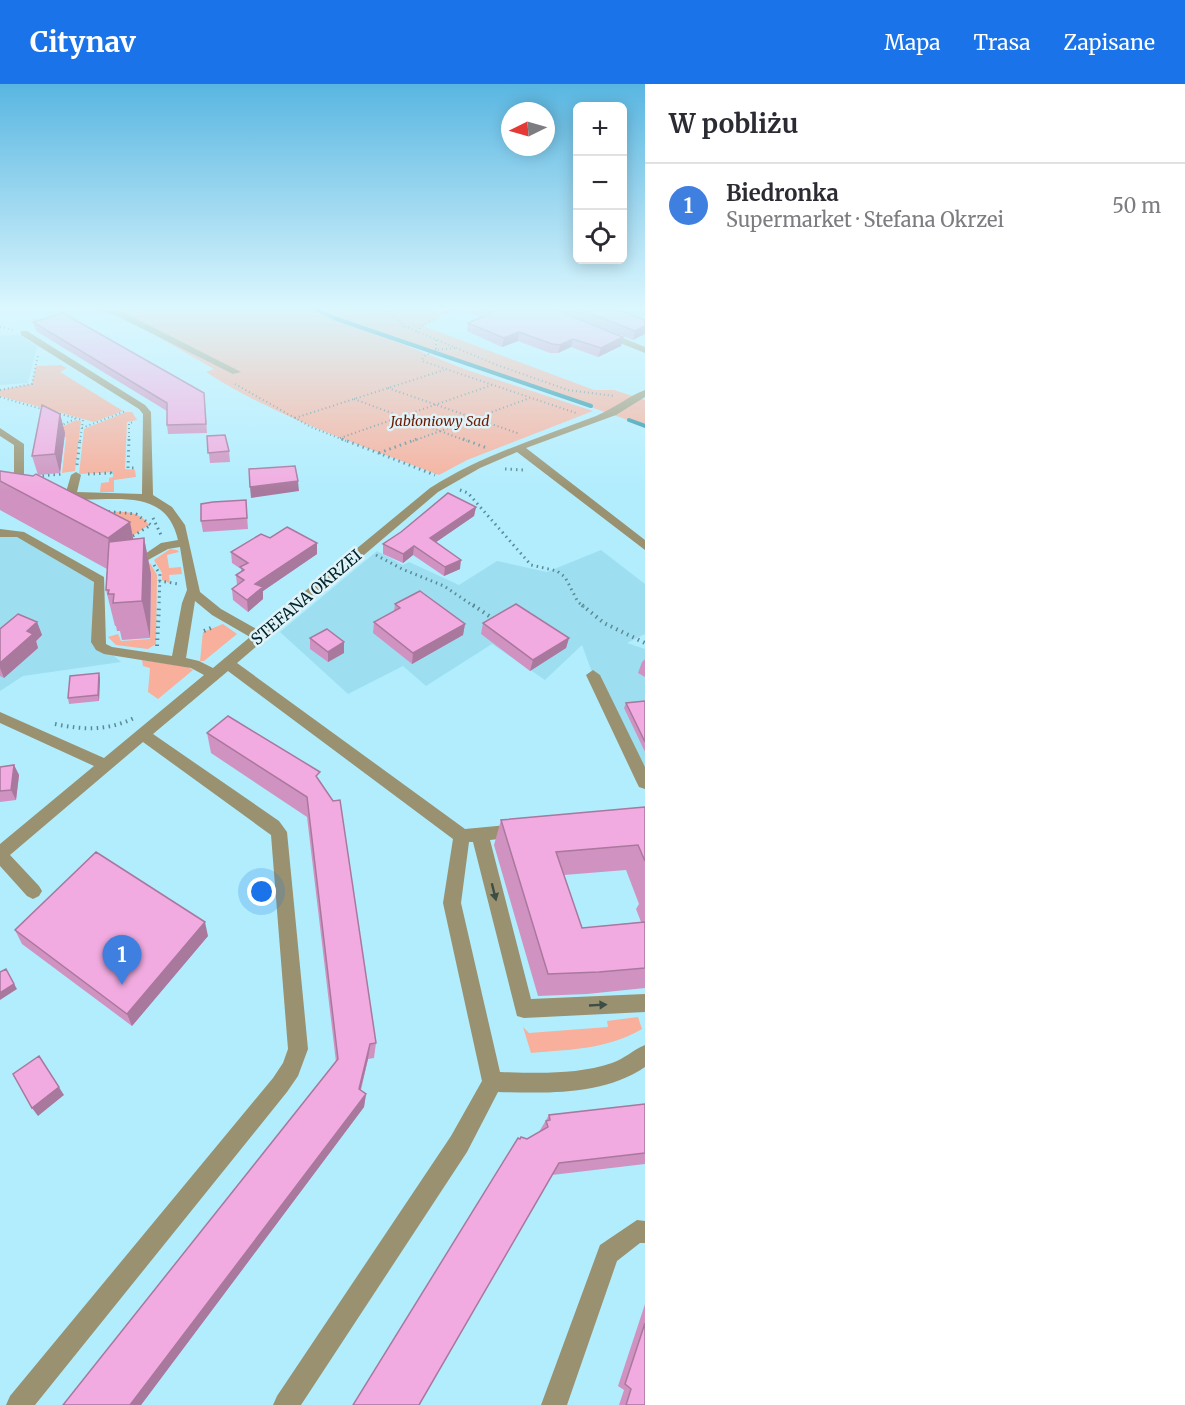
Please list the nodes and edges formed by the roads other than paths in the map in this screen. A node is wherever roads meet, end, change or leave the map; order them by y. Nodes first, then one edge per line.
1 (81, 369) edge
2 (230, 369) edge
3 (236, 372) dead end
4 (641, 397) edge
5 (0, 431) edge
6 (519, 449) junction
7 (76, 474) road end
8 (99, 483) dead end
9 (20, 494) edge
10 (49, 495) edge
11 (71, 496) junction
12 (147, 497) junction
13 (98, 502) junction
14 (0, 533) edge
15 (185, 543) junction
16 (645, 546) edge
17 (148, 556) dead end
18 (193, 590) junction
19 (259, 637) junction
20 (178, 662) junction
21 (227, 663) junction
22 (214, 674) junction
23 (593, 675) dead end
24 (0, 717) edge
25 (150, 728) junction
26 (106, 765) junction
27 (645, 783) edge
28 (539, 829) edge
29 (471, 836) junction
30 (0, 856) edge
31 (33, 891) dead end
32 (645, 1003) edge
33 (645, 1055) edge
34 (492, 1082) junction
35 (645, 1232) edge
36 (19, 1405) edge
37 (286, 1405) edge
38 (554, 1405) edge

1 - 12 street
2 - 3 street
4 - 6 street, STEFANA OKRZEI
5 - 9 street
6 - 16 street
6 - 19 street, STEFANA OKRZEI
7 - 11 street
8 - 13 street
10 - 11 street
11 - 13 street
12 - 13 street
12 - 15 street
14 - 20 street
15 - 17 street
15 - 18 street
18 - 19 street
18 - 20 street
19 - 21 street, STEFANA OKRZEI
20 - 22 street
21 - 22 street, STEFANA OKRZEI
21 - 29 street
22 - 25 street, STEFANA OKRZEI
23 - 27 street
24 - 26 street
25 - 26 street, STEFANA OKRZEI
25 - 36 street
26 - 30 street, STEFANA OKRZEI
28 - 29 street
29 -> 32 street
29 - 34 street
30 - 31 street
33 - 34 street
34 - 37 street
35 - 38 street

